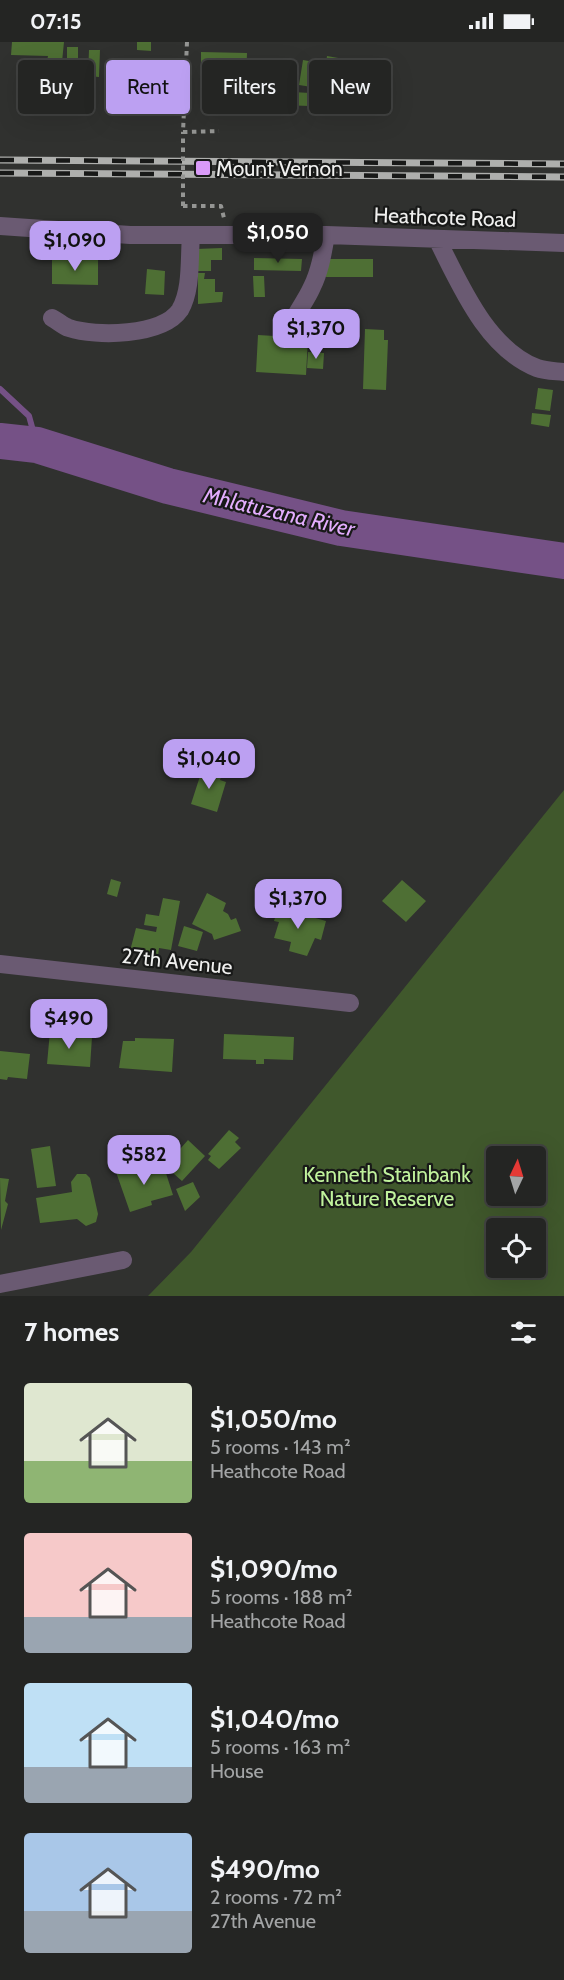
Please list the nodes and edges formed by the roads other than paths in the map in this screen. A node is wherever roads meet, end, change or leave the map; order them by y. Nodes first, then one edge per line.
1 (0, 226) edge
2 (326, 235) junction
3 (191, 236) junction
4 (437, 239) junction
5 (564, 243) edge
6 (52, 318) dead end
7 (289, 334) dead end
8 (564, 372) edge
9 (0, 964) edge
10 (350, 1004) dead end
11 (123, 1260) dead end
12 (0, 1284) edge

1 - 3 street, Heathcote Road
2 - 3 street, Heathcote Road
2 - 4 street, Heathcote Road
2 - 7 street
3 - 6 street
4 - 5 street, Heathcote Road
4 - 8 street
9 - 10 street, 27th Avenue
11 - 12 street

